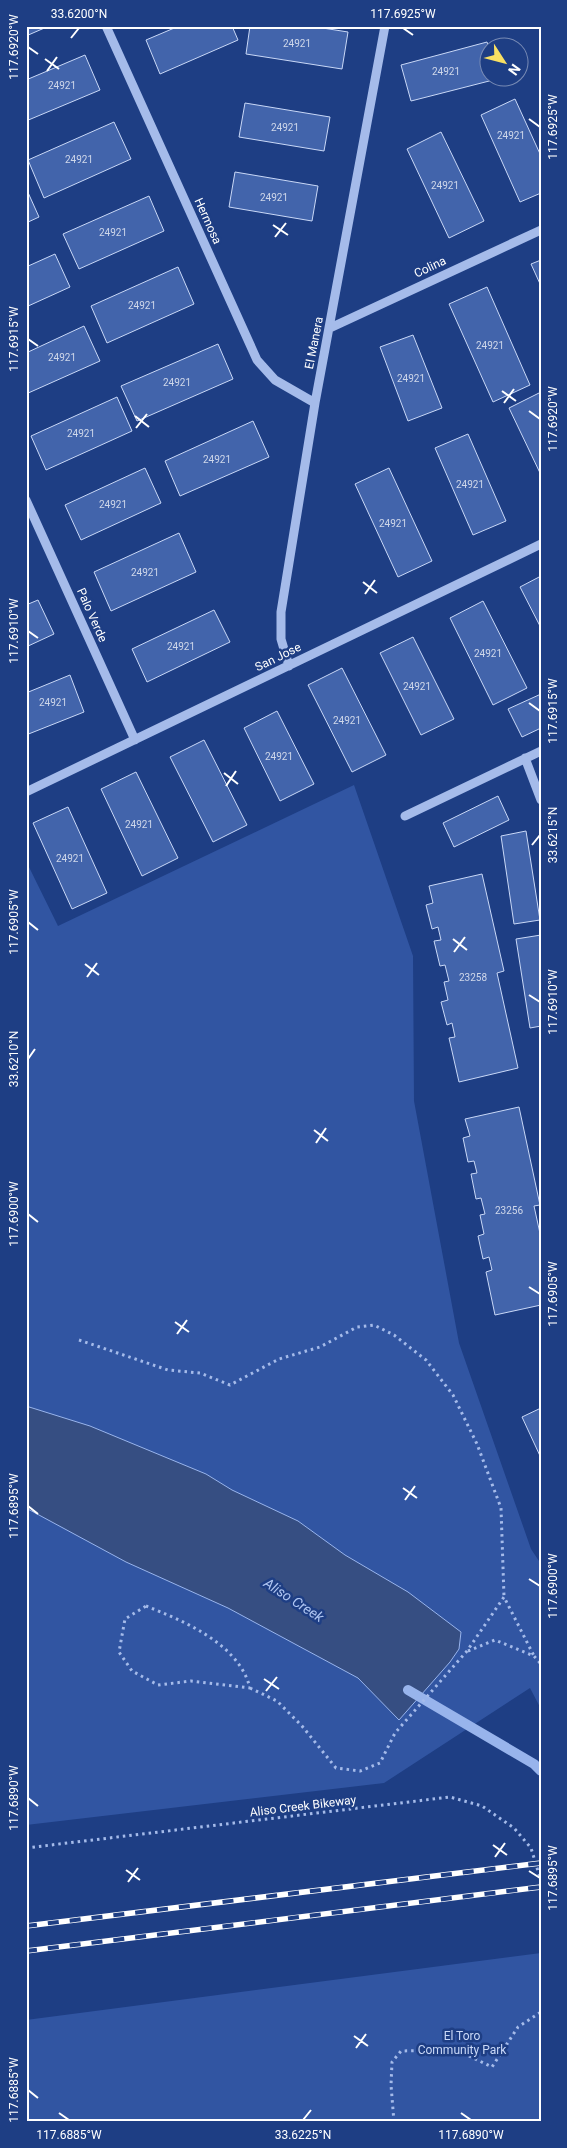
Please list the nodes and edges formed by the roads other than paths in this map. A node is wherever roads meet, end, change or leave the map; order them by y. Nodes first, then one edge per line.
1 (106, 26) edge
2 (385, 26) edge
3 (541, 230) edge
4 (330, 328) junction
5 (315, 403) junction
6 (26, 500) edge
7 (541, 544) edge
8 (289, 666) junction
9 (135, 740) junction
10 (541, 751) edge
11 (525, 758) junction
12 (26, 792) edge
13 (541, 800) edge
14 (405, 816) dead end

1 - 5 street, Hermosa
2 - 4 street, El Manera
3 - 4 street, Colina
4 - 5 street, El Manera
5 - 8 street, El Manera
6 - 9 street, Palo Verde
7 - 8 street, San Jose
8 - 9 street, San Jose
9 - 12 street, San Jose
10 - 11 street
11 - 13 street
11 - 14 street

